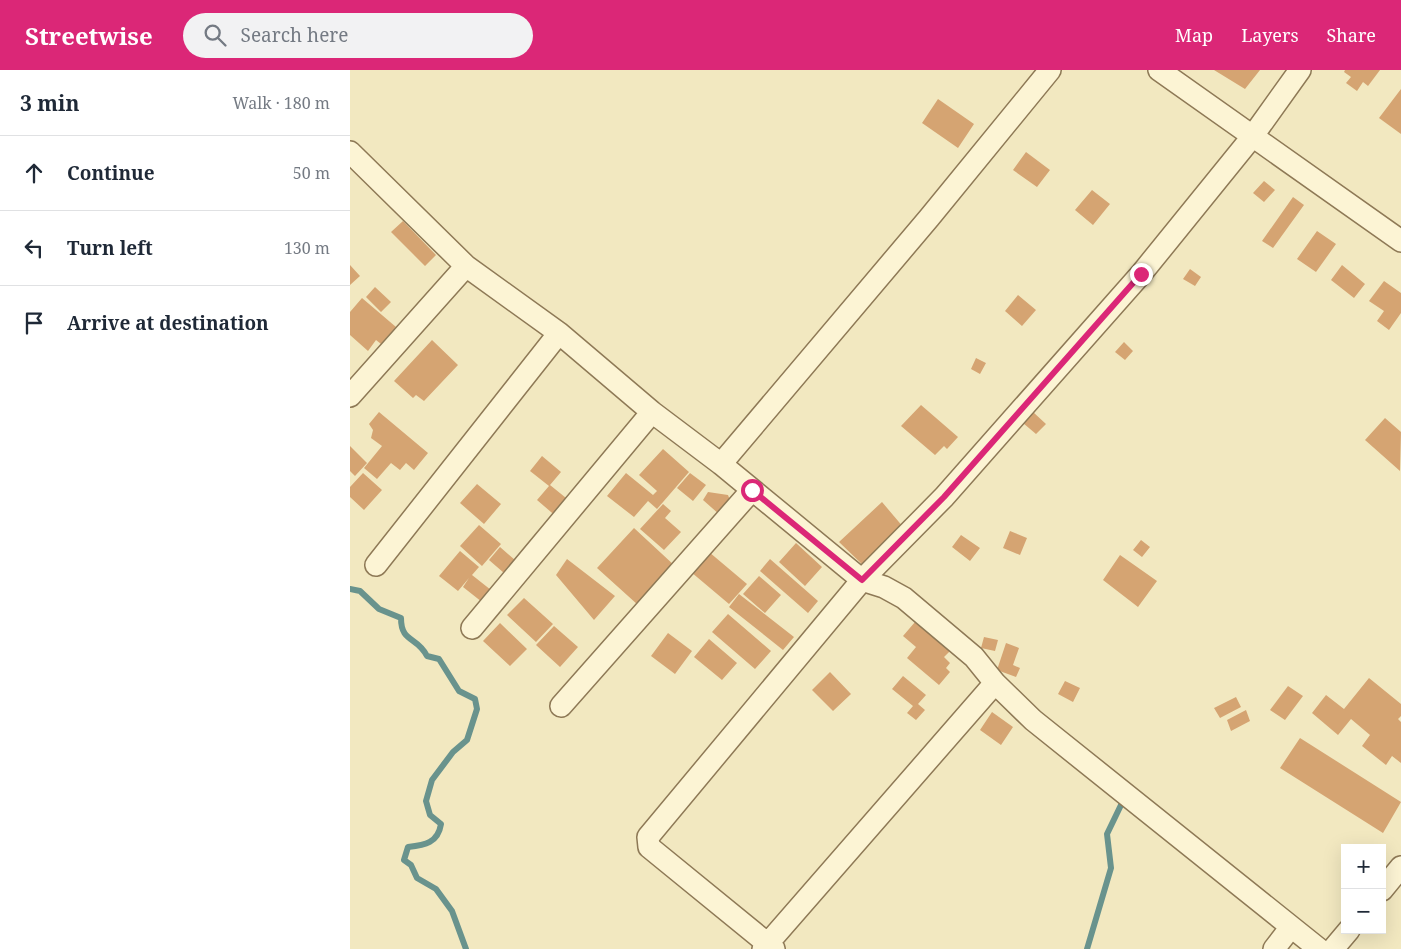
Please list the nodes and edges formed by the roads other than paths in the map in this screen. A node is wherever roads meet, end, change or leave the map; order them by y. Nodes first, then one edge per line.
1 (1050, 70) edge
2 (1158, 70) edge
3 (1300, 70) edge
4 (1252, 137) junction
5 (350, 152) edge
6 (1401, 241) edge
7 (466, 266) junction
8 (559, 333) junction
9 (350, 396) edge
10 (652, 412) junction
11 (721, 464) junction
12 (752, 490) junction
13 (376, 565) dead end
14 (862, 580) junction
15 (472, 628) dead end
16 (995, 683) junction
17 (560, 706) dead end
18 (1401, 868) edge
19 (1383, 889) edge
20 (1291, 927) junction
21 (1345, 934) edge
22 (768, 947) edge
23 (1274, 949) edge
24 (1319, 949) edge
25 (1333, 949) edge

1 - 11 street
2 - 4 street
3 - 4 street
4 - 6 street
4 - 14 street
5 - 7 street
7 - 8 street
7 - 9 street
8 - 10 street
8 - 13 street
10 - 11 street
10 - 15 street
11 - 12 street
12 - 14 street
12 - 17 street
14 - 16 street
14 - 22 street
16 - 20 street
16 - 22 street
18 - 19 street
20 - 23 street
20 - 24 street
21 - 25 street

